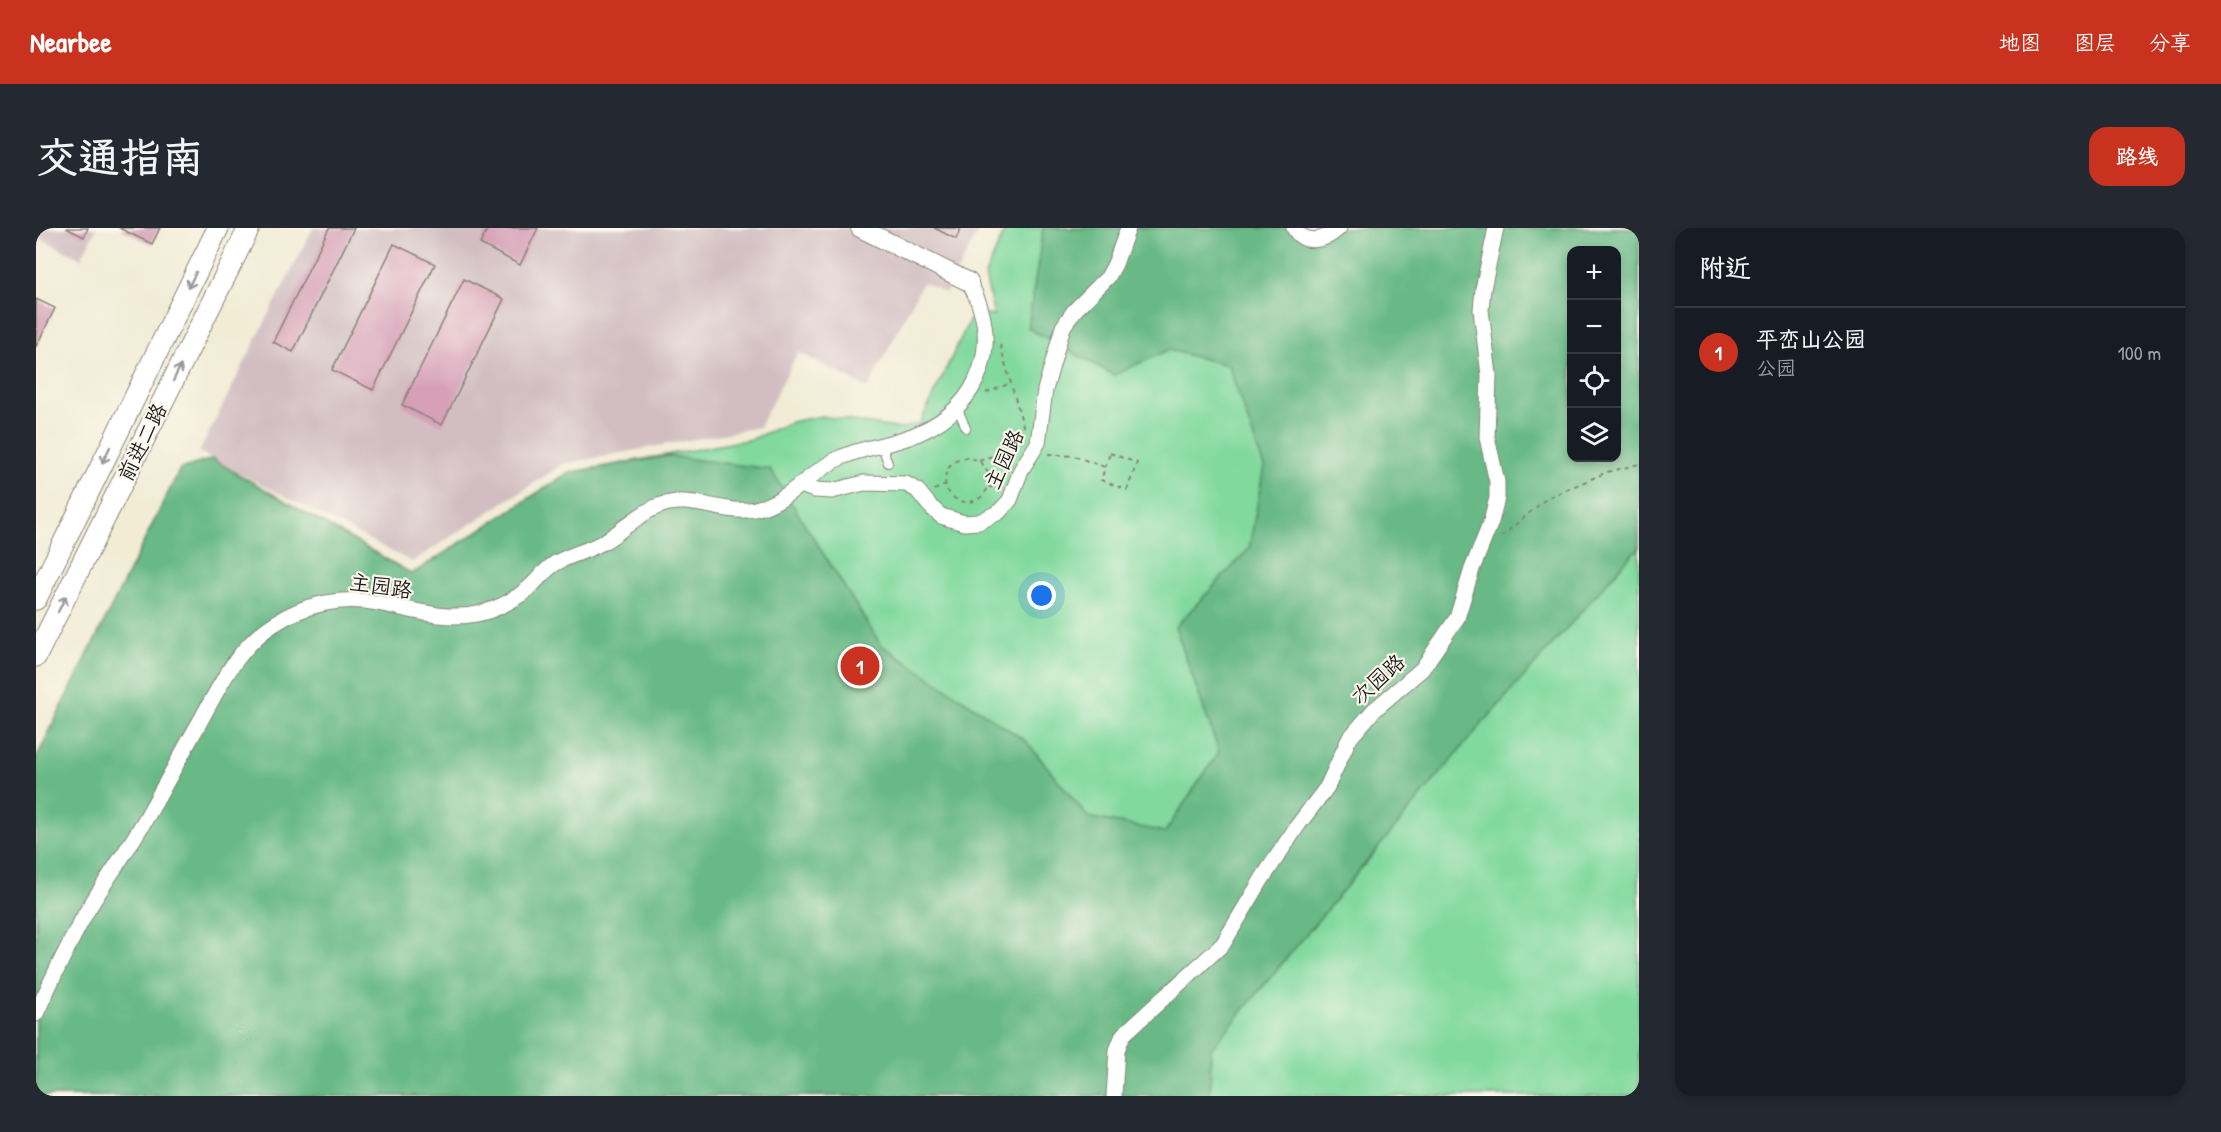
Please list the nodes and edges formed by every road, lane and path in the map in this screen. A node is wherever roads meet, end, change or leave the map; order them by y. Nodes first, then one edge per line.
1 (218, 228) edge
2 (249, 228) edge
3 (860, 228) edge
4 (1128, 228) edge
5 (1294, 228) edge
6 (1340, 228) edge
7 (1496, 228) edge
8 (969, 282) joint
9 (998, 339) dead end
10 (1011, 383) junction
11 (979, 395) dead end
12 (957, 407) junction
13 (966, 428) dead end
14 (882, 446) junction
15 (1031, 448) junction
16 (979, 461) junction
17 (888, 463) dead end
18 (1639, 464) edge
19 (1105, 467) junction
20 (800, 485) junction
21 (1476, 558) junction
22 (36, 599) edge
23 (36, 656) edge
24 (36, 1014) edge
25 (1114, 1096) edge

1 -> 22 main road, 前进二路
23 -> 2 main road, 前进二路
3 - 8 street
4 - 15 street, 主园路
5 - 6 street
7 - 21 street, 次园路
8 - 12 street, 主园路
9 - 10 path
10 - 11 path
10 - 15 path
12 - 13 lane
12 - 14 street, 主园路
14 - 17 lane
14 - 20 street, 主园路
15 - 16 path
15 - 19 path
15 - 20 street, 主园路
16 - 16 path
18 - 21 path
19 - 19 path
20 - 24 street, 主园路
21 - 25 street, 次园路

